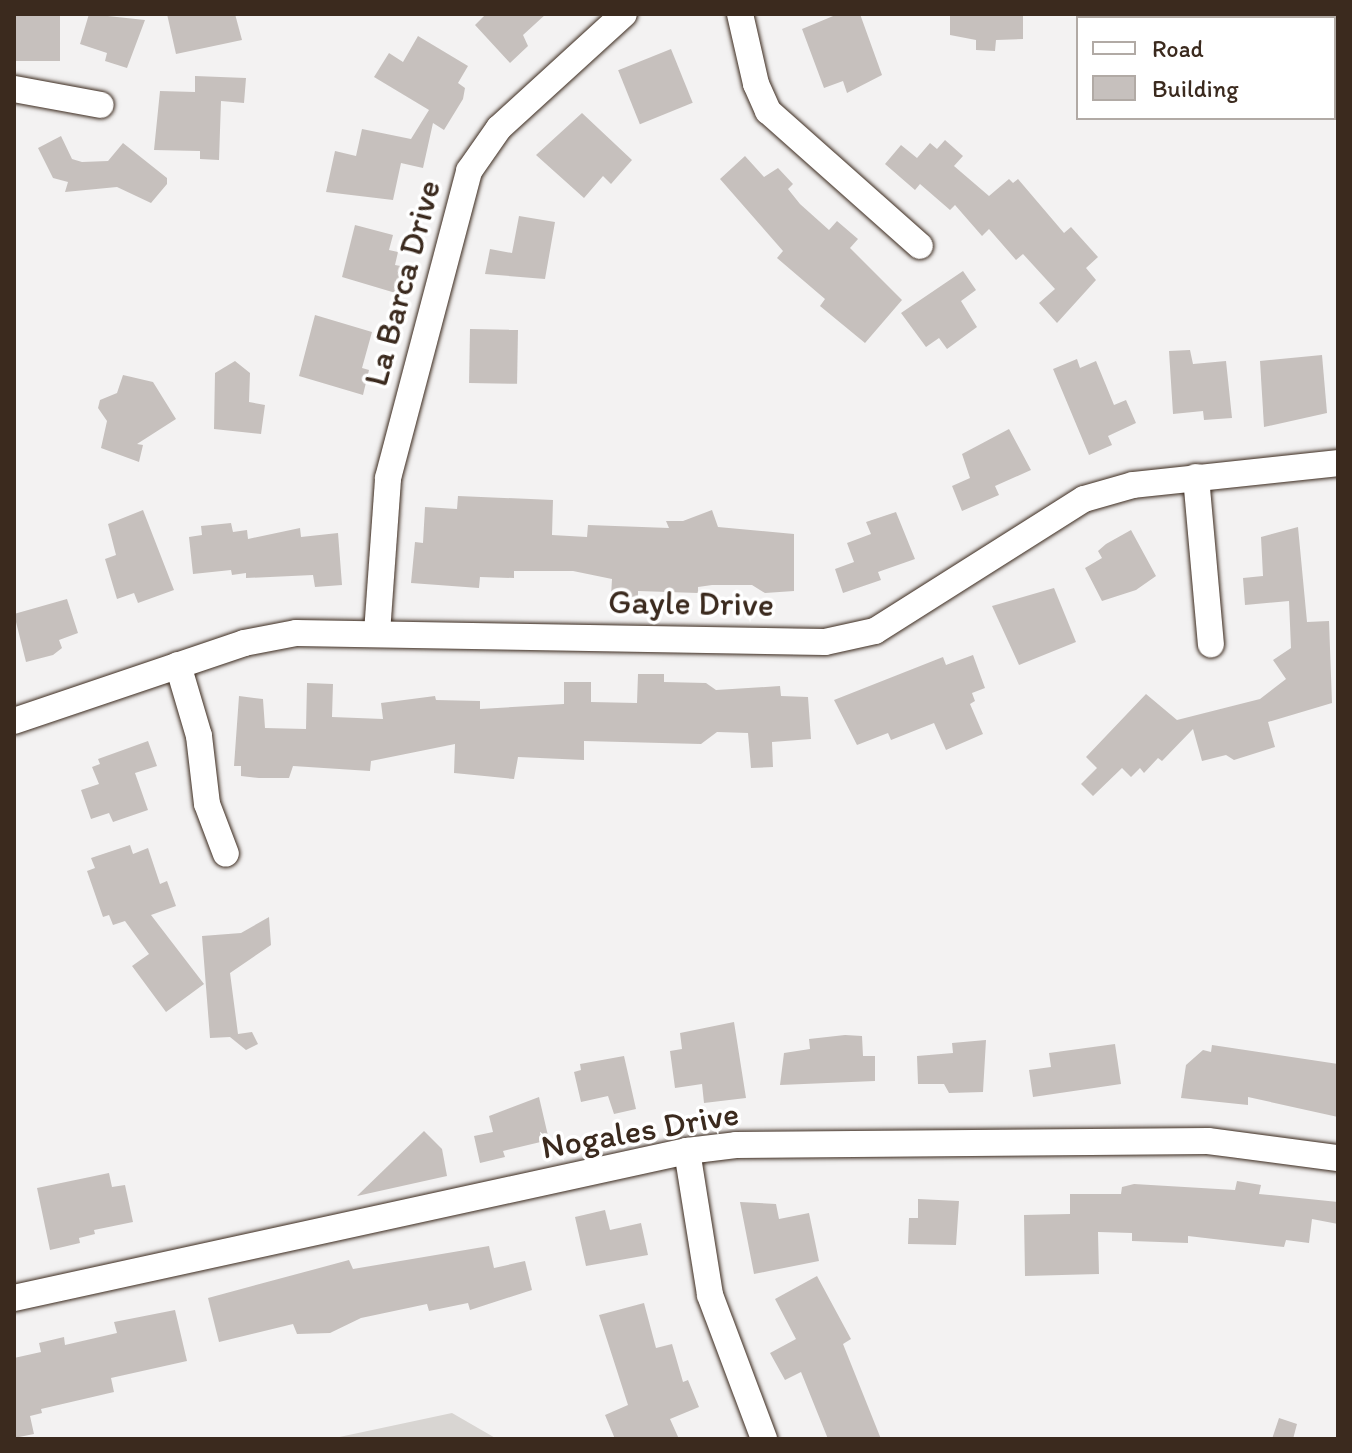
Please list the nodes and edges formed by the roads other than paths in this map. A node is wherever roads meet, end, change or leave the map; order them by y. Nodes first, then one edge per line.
1 (624, 14) edge
2 (740, 14) edge
3 (14, 89) edge
4 (101, 105) dead end
5 (920, 246) dead end
6 (1338, 463) edge
7 (1196, 477) junction
8 (377, 633) junction
9 (1211, 644) dead end
10 (178, 665) junction
11 (14, 721) edge
12 (226, 854) dead end
13 (687, 1151) junction
14 (1338, 1158) edge
15 (14, 1298) edge
16 (764, 1439) edge

1 - 8 street, La Barca Drive
2 - 5 street
3 - 4 street
6 - 7 street, Gayle Drive
7 - 8 street, Gayle Drive
7 - 9 street
8 - 10 street, Gayle Drive
10 - 11 street, Gayle Drive
10 - 12 street
13 - 14 street, Nogales Drive
13 - 15 street, Nogales Drive
13 - 16 street

